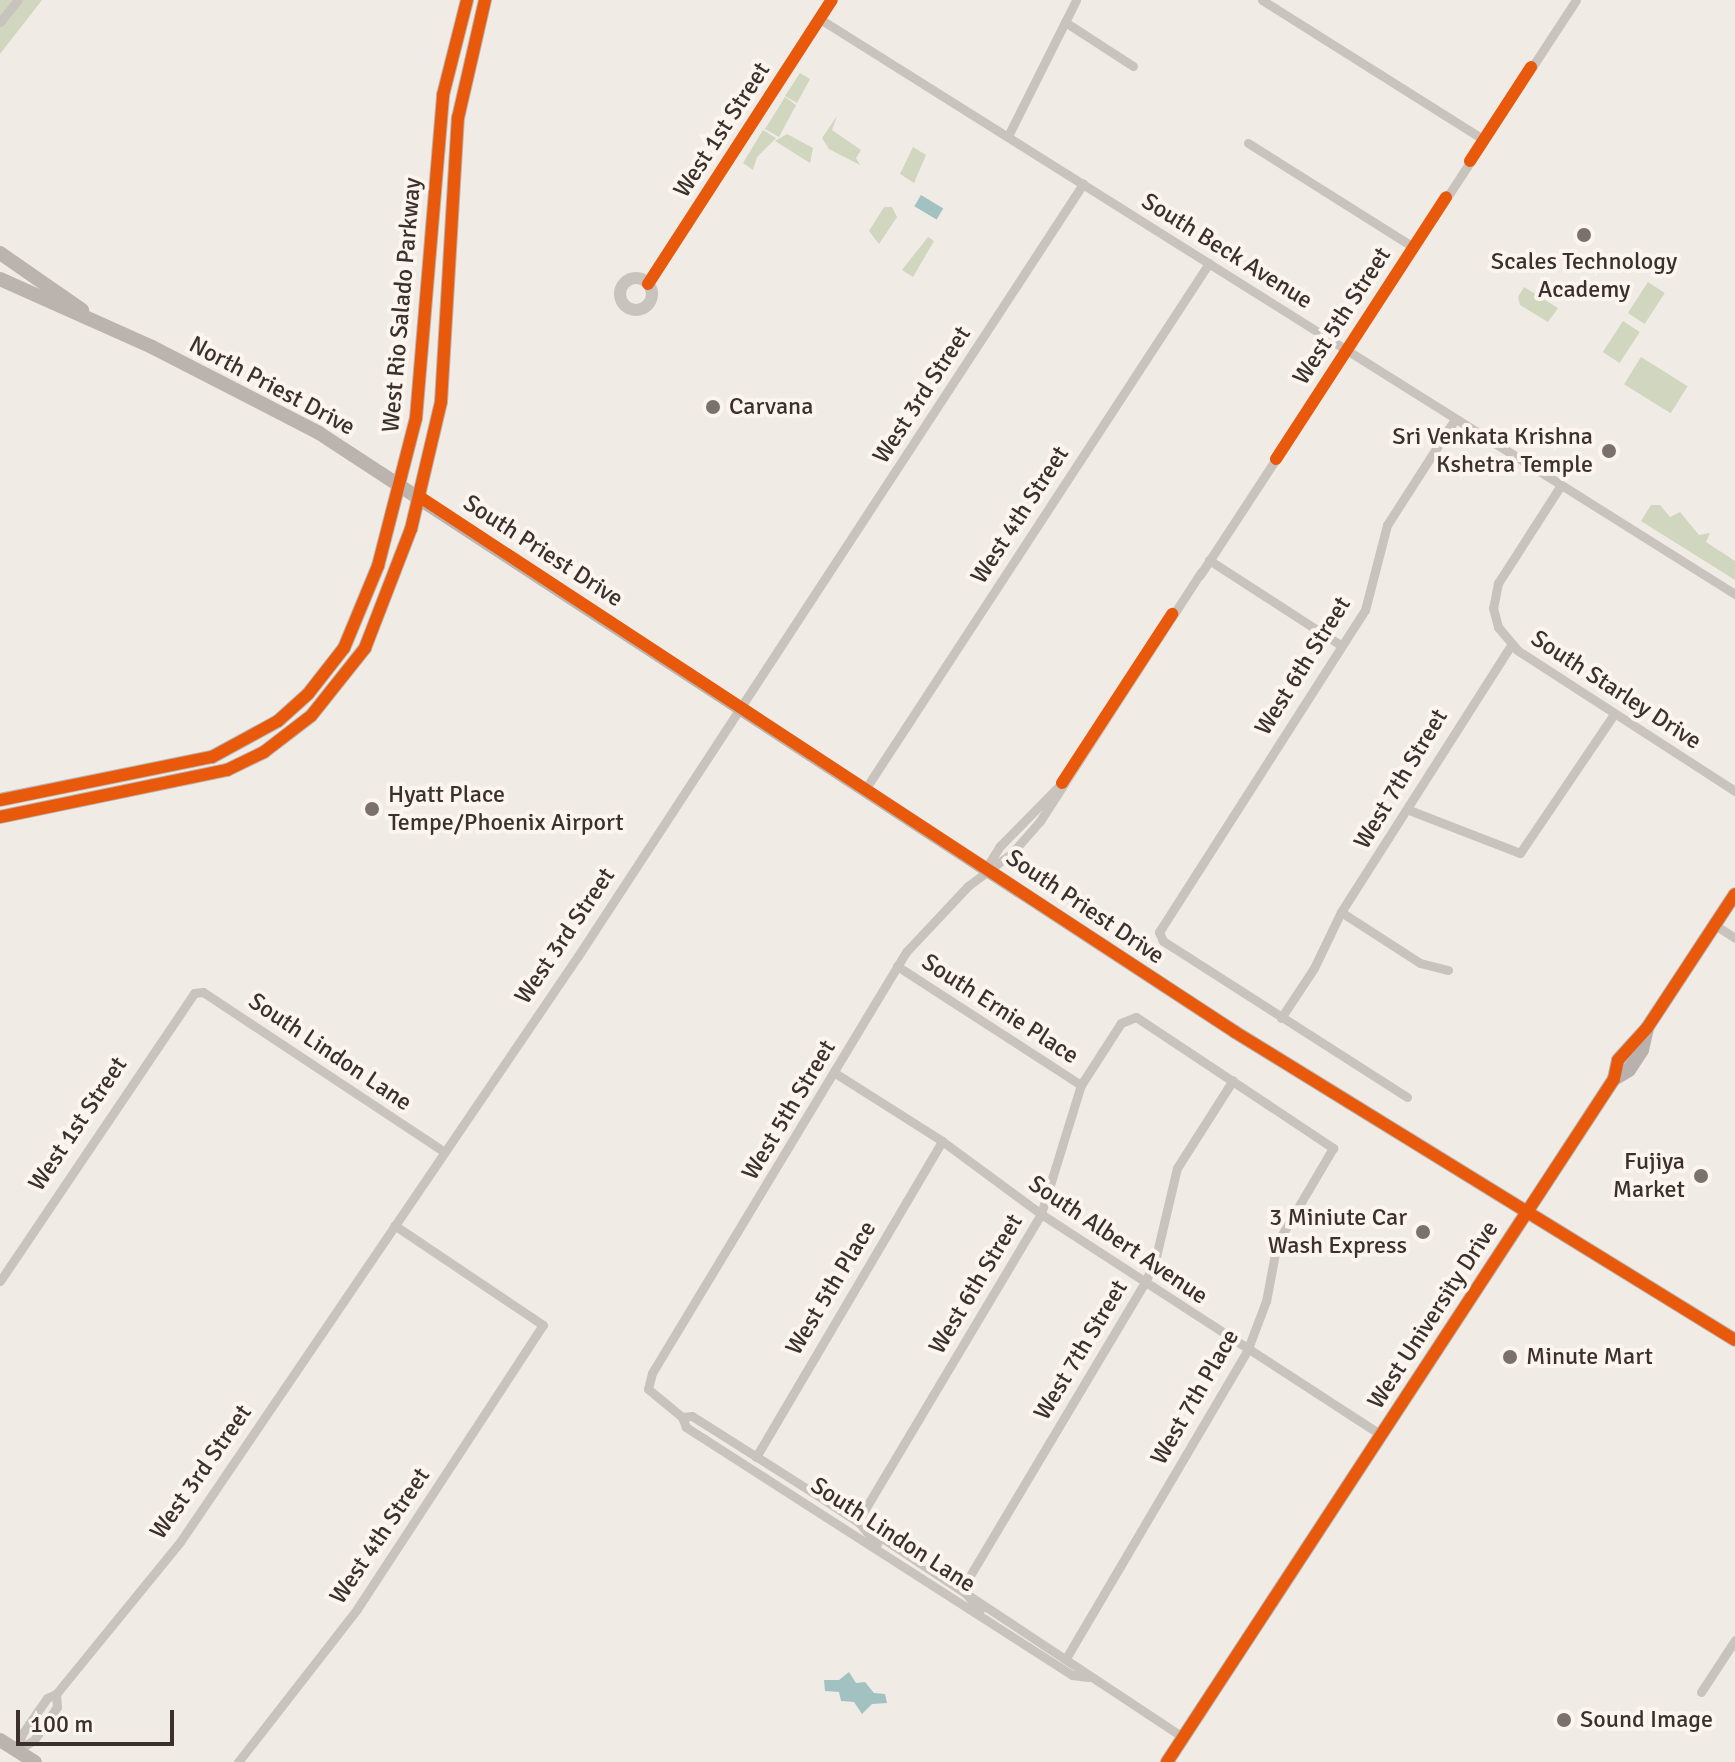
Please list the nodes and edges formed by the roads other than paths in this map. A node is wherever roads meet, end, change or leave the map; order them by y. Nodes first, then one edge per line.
1 (18, 0) edge
2 (467, 0) edge
3 (485, 0) edge
4 (832, 0) edge
5 (1076, 0) edge
6 (1262, 0) edge
7 (1570, 2) edge
8 (820, 19) junction
9 (0, 22) edge
10 (1065, 22) junction
11 (1133, 66) dead end
12 (1008, 136) junction
13 (1484, 140) junction
14 (1248, 143) dead end
15 (1083, 184) junction
16 (1413, 247) junction
17 (0, 253) edge
18 (1209, 263) junction
19 (0, 279) edge
20 (648, 284) dead end
21 (99, 323) junction
22 (1346, 350) junction
23 (1455, 419) junction
24 (400, 484) junction
25 (1561, 485) junction
26 (420, 497) junction
27 (1209, 560) junction
28 (1735, 594) edge
29 (1511, 645) junction
30 (1342, 646) junction
31 (298, 705) junction
32 (742, 708) junction
33 (1614, 714) junction
34 (227, 770) junction
35 (866, 788) junction
36 (1735, 791) edge
37 (7, 798) edge
38 (0, 808) edge
39 (1409, 810) junction
40 (0, 817) edge
41 (986, 868) junction
42 (1735, 894) edge
43 (1341, 912) junction
44 (1160, 925) joint
45 (1715, 925) junction
46 (1735, 938) edge
47 (897, 966) junction
48 (1448, 970) dead end
49 (194, 993) joint
50 (1281, 1018) junction
51 (835, 1073) junction
52 (1233, 1080) junction
53 (1081, 1085) junction
54 (1407, 1097) dead end
55 (942, 1141) junction
56 (442, 1150) junction
57 (1528, 1209) junction
58 (1041, 1214) junction
59 (394, 1225) junction
60 (0, 1281) edge
61 (1145, 1282) junction
62 (1735, 1340) edge
63 (1247, 1351) junction
64 (648, 1389) joint
65 (682, 1417) junction
66 (1381, 1435) junction
67 (754, 1455) junction
68 (780, 1486) junction
69 (858, 1521) junction
70 (880, 1551) junction
71 (962, 1589) junction
72 (983, 1617) junction
73 (1009, 1634) junction
74 (1735, 1640) edge
75 (1067, 1656) junction
76 (1088, 1677) junction
77 (1701, 1692) dead end
78 (1183, 1737) junction
79 (0, 1740) edge
80 (17, 1751) junction
81 (35, 1762) edge
82 (238, 1762) edge
83 (1167, 1762) edge

1 - 9 street
2 - 24 main road, West Rio Salado Parkway
3 - 26 main road, West Rio Salado Parkway
4 - 8 street, West 1st Street
5 - 10 street
6 - 13 street
7 - 13 street, West 5th Street
8 - 12 street, South Beck Avenue
8 - 20 street, West 1st Street
10 - 11 street
10 - 12 street
12 - 15 street, South Beck Avenue
13 - 16 street, West 5th Street
14 - 16 street
15 - 18 street, South Beck Avenue
15 - 32 street, West 3rd Street
16 - 22 street, West 5th Street
17 - 21 main road, North Priest Drive
18 - 22 street, South Beck Avenue
18 - 35 street, West 4th Street
19 - 21 main road, North Priest Drive
21 - 24 main road, North Priest Drive
22 - 23 street, South Beck Avenue
22 - 27 street, West 5th Street
23 - 25 street, South Beck Avenue
23 - 30 street, West 6th Street
24 - 26 main road, North Priest Drive
24 - 31 main road, West Rio Salado Parkway
25 - 28 street, South Beck Avenue
25 - 29 street, South Starley Drive
26 - 32 main road, South Priest Drive
26 - 34 main road, West Rio Salado Parkway
27 - 30 street
27 - 41 street, West 5th Street
29 - 33 street, South Starley Drive
29 - 39 street, West 7th Street
30 - 44 street, West 6th Street
31 - 34 main road
31 - 37 main road, West Rio Salado Parkway
32 - 35 main road, South Priest Drive
32 - 56 street, West 3rd Street
33 - 36 street, South Starley Drive
33 - 39 street
34 - 40 main road, West Rio Salado Parkway
35 - 41 main road, South Priest Drive
37 - 38 main road
39 - 43 street, West 7th Street
41 - 47 street, West 5th Street
41 - 57 main road, South Priest Drive
42 - 45 main road, West University Drive
43 - 48 street
43 - 50 street, West 7th Street
44 - 50 street, South Priest Drive
45 - 46 street
45 - 57 main road, West University Drive
47 - 51 street, West 5th Street
47 - 53 street, South Ernie Place
49 - 56 street, South Lindon Lane
49 - 60 street, West 1st Street
50 - 54 street, South Priest Drive
51 - 55 street, South Albert Avenue
51 - 64 street, West 5th Street
52 - 53 street, West 6th Street
52 - 61 street, West 7th Street
52 - 63 street, West 7th Place
53 - 58 street, West 6th Street
55 - 58 street, South Albert Avenue
55 - 67 street, West 5th Place
56 - 59 street, West 3rd Street
57 - 62 main road, South Priest Drive
57 - 66 main road, West University Drive
58 - 61 street, South Albert Avenue
58 - 69 street, West 6th Street
59 - 80 street, West 3rd Street
59 - 82 street, West 4th Street
61 - 63 street, South Albert Avenue
61 - 71 street, West 7th Street
63 - 66 street, South Albert Avenue
63 - 75 street, West 7th Place
64 - 65 street, South Lindon Lane
65 - 67 street, South Lindon Lane
65 - 68 street, South Lindon Lane
66 - 78 main road, West University Drive
67 - 68 street
67 - 69 street, South Lindon Lane
68 - 70 street, South Lindon Lane
69 - 70 street
69 - 71 street, South Lindon Lane
70 - 72 street, South Lindon Lane
71 - 72 street
71 - 75 street, South Lindon Lane
72 - 73 street, South Lindon Lane
73 - 75 street
73 - 76 street, South Lindon Lane
74 - 77 street
75 - 76 street, South Lindon Lane
76 - 78 street, South Lindon Lane
78 - 83 main road, West University Drive
79 - 80 main road
80 - 81 main road

